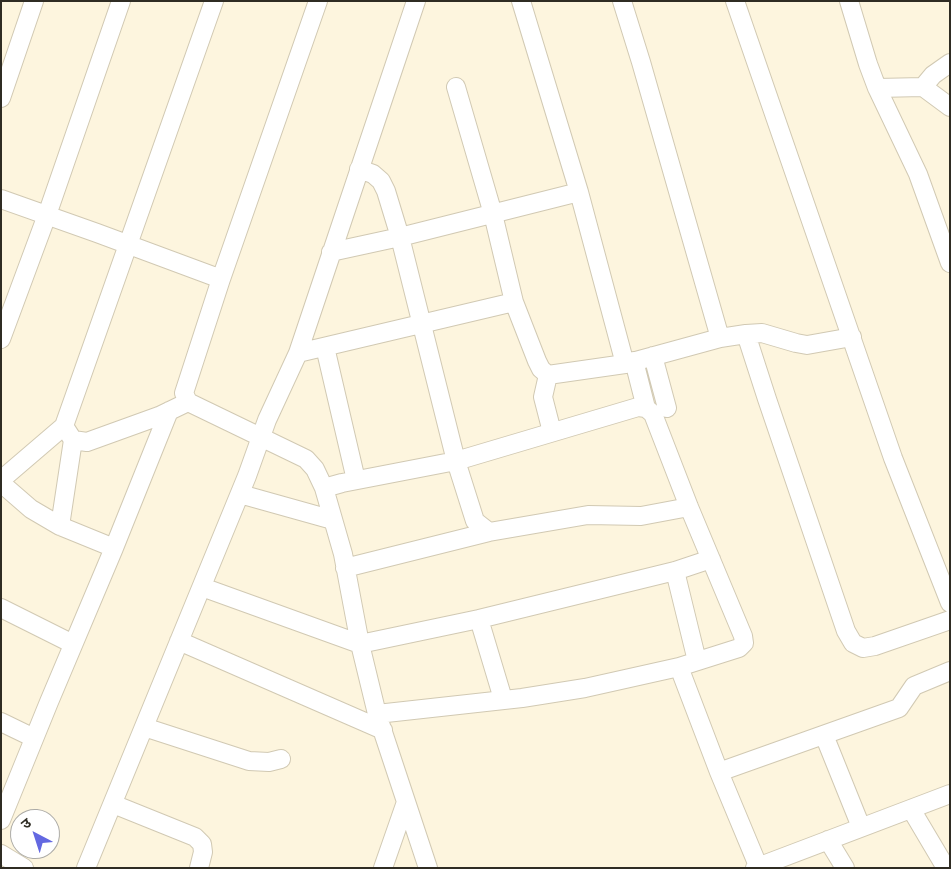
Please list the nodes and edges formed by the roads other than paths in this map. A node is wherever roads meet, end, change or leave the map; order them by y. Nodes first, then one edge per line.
1 (34, 1) edge
2 (121, 1) edge
3 (214, 1) edge
4 (318, 1) edge
5 (416, 1) edge
6 (521, 1) edge
7 (622, 1) edge
8 (735, 1) edge
9 (849, 1) edge
10 (950, 63) edge
11 (923, 86) junction
12 (456, 87) dead end
13 (876, 88) junction
14 (1, 98) edge
15 (950, 107) edge
16 (359, 169) junction
17 (580, 192) junction
18 (1, 199) edge
19 (494, 214) junction
20 (47, 215) junction
21 (400, 237) junction
22 (129, 245) junction
23 (331, 252) junction
24 (950, 263) edge
25 (221, 280) junction
26 (514, 302) junction
27 (422, 325) junction
28 (746, 334) junction
29 (852, 337) junction
30 (720, 338) junction
31 (1, 339) edge
32 (325, 347) junction
33 (298, 353) junction
34 (653, 356) junction
35 (630, 363) junction
36 (548, 375) junction
37 (188, 402) junction
38 (646, 408) junction
39 (667, 408) dead end
40 (170, 411) junction
41 (552, 432) junction
42 (69, 433) junction
43 (261, 438) junction
44 (456, 461) junction
45 (356, 480) junction
46 (1, 481) edge
47 (324, 488) junction
48 (240, 494) junction
49 (689, 508) junction
50 (333, 520) junction
51 (60, 526) junction
52 (489, 532) junction
53 (114, 548) junction
54 (711, 559) junction
55 (345, 568) junction
56 (675, 571) junction
57 (202, 586) junction
58 (950, 603) edge
59 (1, 608) edge
60 (479, 619) junction
61 (950, 620) edge
62 (179, 641) junction
63 (73, 644) junction
64 (360, 644) junction
65 (697, 662) junction
66 (679, 667) junction
67 (950, 671) edge
68 (503, 699) junction
69 (1, 722) edge
70 (380, 722) junction
71 (144, 727) junction
72 (824, 735) junction
73 (34, 738) junction
74 (280, 759) dead end
75 (719, 772) junction
76 (950, 794) edge
77 (406, 802) junction
78 (113, 804) junction
79 (911, 809) junction
80 (1, 820) edge
81 (861, 827) junction
82 (828, 840) junction
83 (1, 854) edge
84 (758, 867) edge
85 (24, 868) edge
86 (86, 868) edge
87 (199, 868) edge
88 (384, 868) edge
89 (428, 868) edge
90 (845, 868) edge
91 (946, 868) edge

1 - 14 street
2 - 20 street
3 - 22 street
4 - 25 street
5 - 16 street
6 - 17 street
7 - 30 street
8 - 29 street
9 - 13 street
10 - 11 street
11 - 13 street
11 - 15 street
12 - 19 street
13 - 24 street
16 - 21 street
16 - 23 street
17 - 19 street
17 - 35 street
18 - 20 street
19 - 21 street
19 - 26 street
20 - 22 street
20 - 31 street
21 - 23 street
21 - 27 street
22 - 25 street
22 - 42 street
23 - 33 street
25 - 37 street
26 - 27 street
26 - 36 street
27 - 32 street
27 - 44 street
28 - 29 street
28 - 30 street
28 - 61 street
29 - 58 street
30 - 34 street
32 - 33 street
32 - 45 street
33 - 43 street
34 - 35 street
34 - 39 street
35 - 36 street
35 - 38 street
36 - 41 street
37 - 40 street
37 - 43 street
38 - 41 street
38 - 49 street
40 - 42 street
40 - 53 street
41 - 44 street
42 - 46 street
42 - 51 street
43 - 47 street
43 - 48 street
44 - 45 street
44 - 52 street
45 - 47 street
46 - 51 street
47 - 50 street
48 - 50 street
48 - 57 street
49 - 52 street
49 - 54 street
50 - 55 street
51 - 53 street
52 - 55 street
53 - 63 street
54 - 56 street
54 - 65 street
55 - 64 street
56 - 60 street
56 - 65 street
57 - 62 street
57 - 64 street
59 - 63 street
60 - 64 street
60 - 68 street
62 - 70 street
62 - 71 street
63 - 73 street
64 - 70 street
65 - 66 street
66 - 68 street
66 - 75 street
67 - 72 street
68 - 70 street
69 - 73 street
70 - 77 street
71 - 74 street
71 - 78 street
72 - 75 street
72 - 81 street
73 - 80 street
75 - 84 street
76 - 79 street
77 - 88 street
77 - 89 street
78 - 86 street
78 - 87 street
79 - 81 street
79 - 91 street
81 - 82 street
82 - 84 street
82 - 90 street
83 - 85 street

